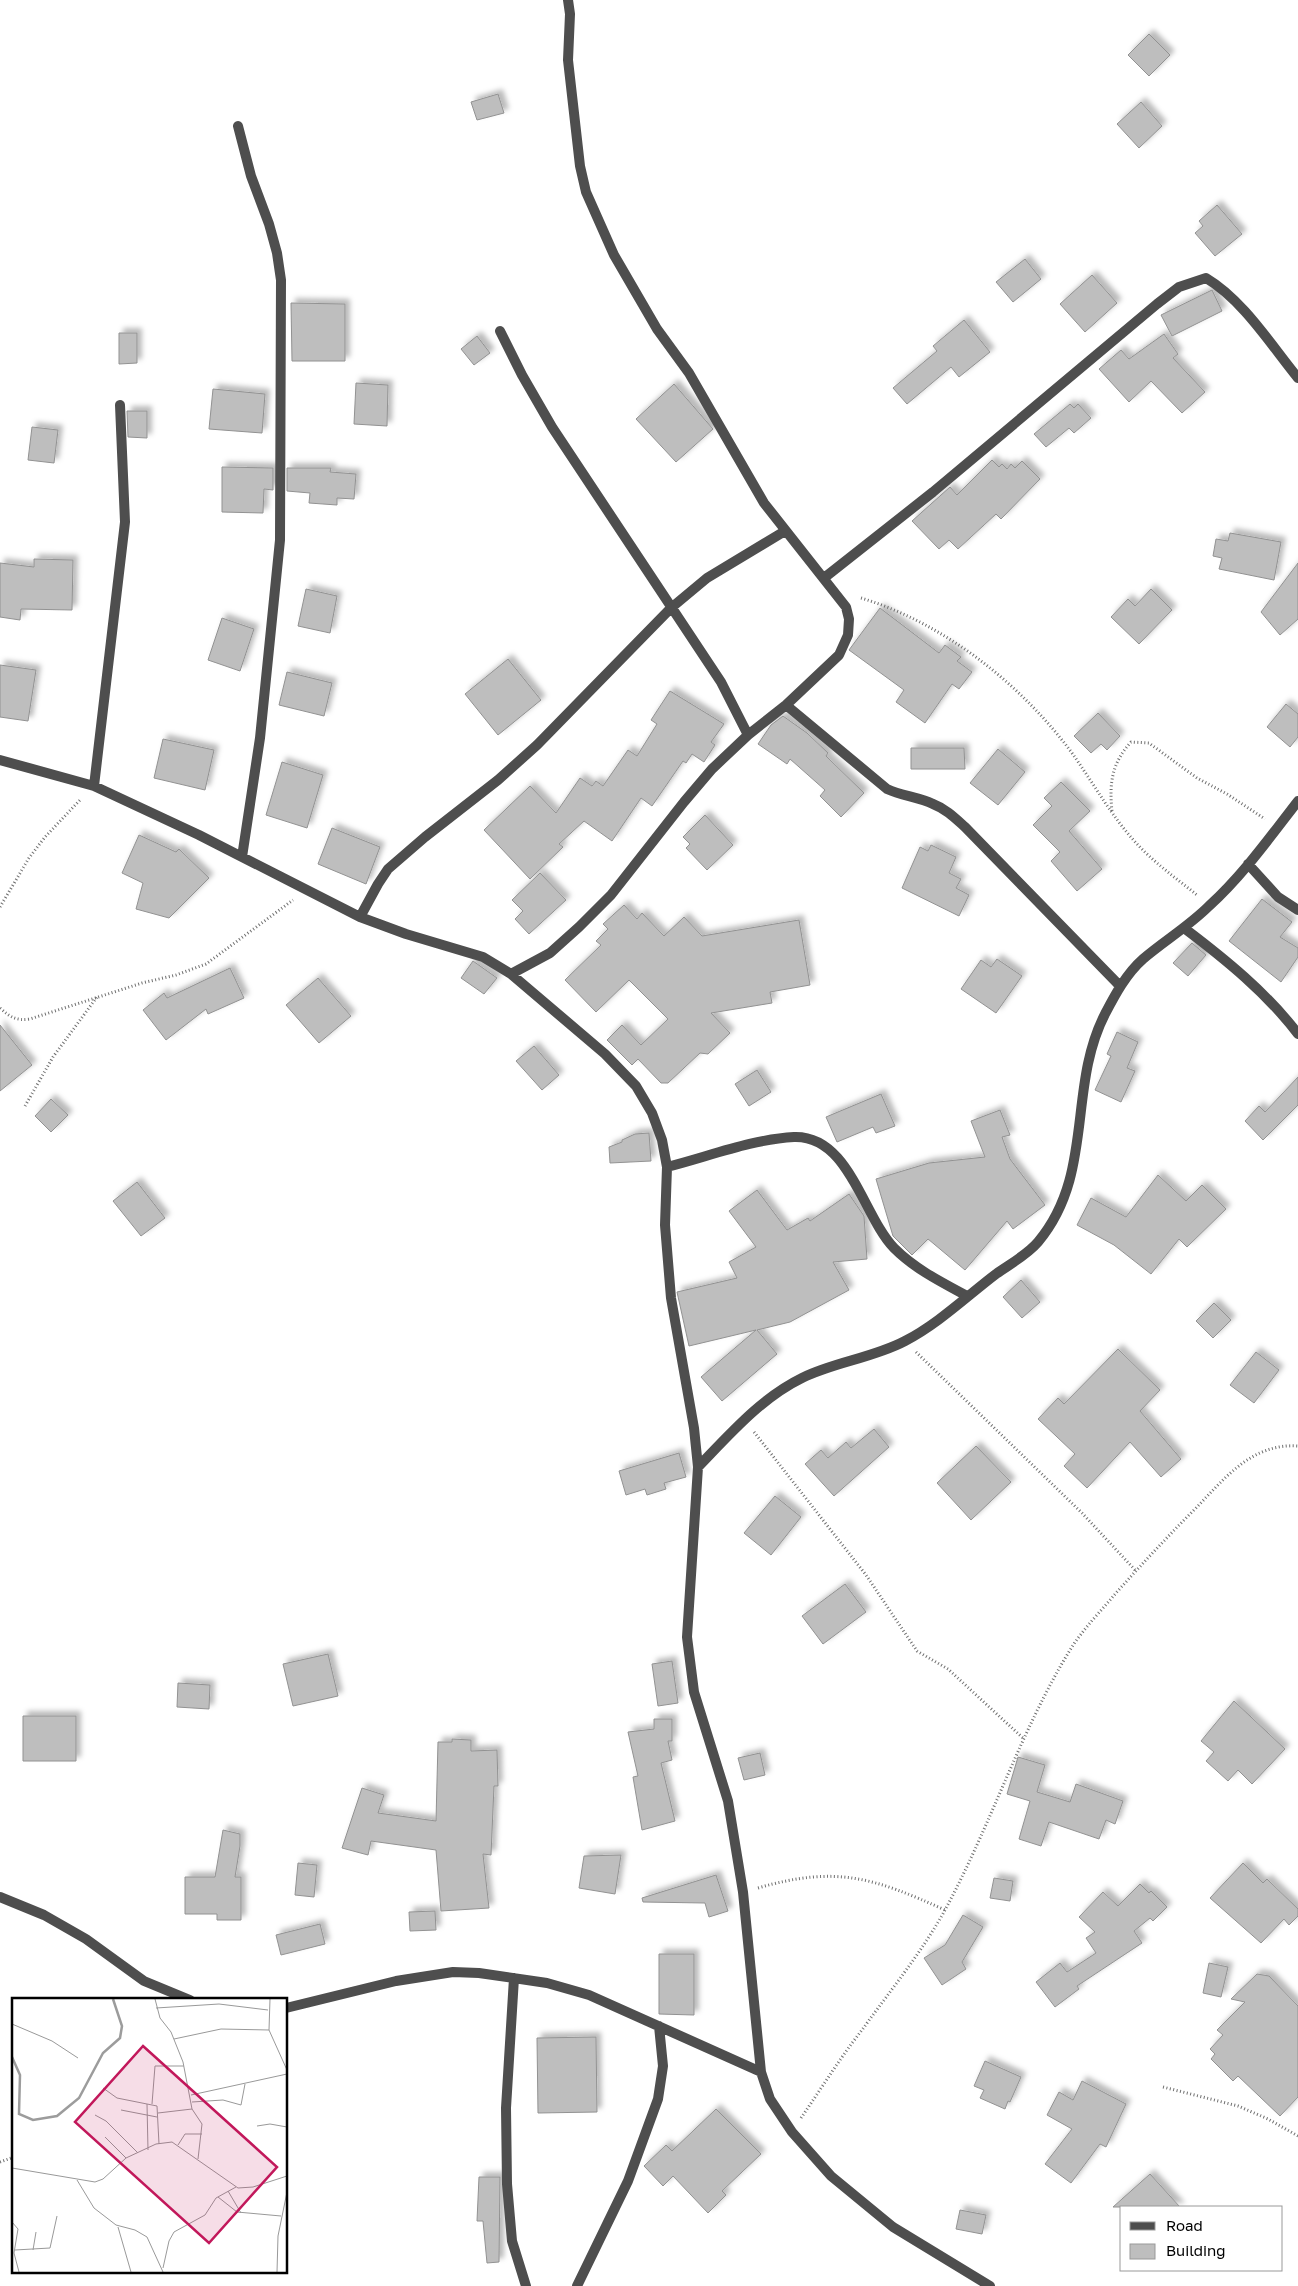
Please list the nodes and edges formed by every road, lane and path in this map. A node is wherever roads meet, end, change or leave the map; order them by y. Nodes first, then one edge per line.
1 (568, 0) edge
2 (238, 126) dead end
3 (500, 331) dead end
4 (1298, 378) edge
5 (120, 404) dead end
6 (785, 531) junction
7 (824, 578) junction
8 (834, 590) junction
9 (671, 608) junction
10 (786, 705) junction
11 (748, 736) junction
12 (0, 760) edge
13 (94, 786) junction
14 (1298, 802) edge
15 (1112, 811) junction
16 (1278, 827) junction
17 (242, 857) junction
18 (1248, 864) junction
19 (305, 890) junction
20 (1210, 906) junction
21 (0, 907) edge
22 (1298, 910) edge
23 (360, 917) junction
24 (1184, 928) junction
25 (511, 974) junction
26 (1120, 986) junction
27 (98, 997) junction
28 (0, 1008) edge
29 (1298, 1034) edge
30 (25, 1106) dead end
31 (667, 1167) junction
32 (967, 1296) junction
33 (905, 1341) junction
34 (744, 1420) junction
35 (1298, 1446) edge
36 (698, 1467) junction
37 (1136, 1571) junction
38 (1024, 1739) junction
39 (743, 1892) junction
40 (0, 1897) edge
41 (945, 1910) junction
42 (514, 1978) junction
43 (185, 1998) edge
44 (288, 2008) edge
45 (658, 2026) junction
46 (761, 2072) junction
47 (1163, 2087) dead end
48 (792, 2132) junction
49 (1298, 2136) edge
50 (12, 2158) edge
51 (0, 2162) edge
52 (526, 2286) edge
53 (577, 2286) edge
54 (990, 2286) edge

1 - 6 street
2 - 17 street
3 - 9 street
4 - 7 street
5 - 13 street
6 - 7 street
6 - 9 street
7 - 8 street
8 - 10 street
8 - 15 path
9 - 11 street
9 - 23 street
10 - 11 street
10 - 26 street
11 - 25 street
12 - 13 street
13 - 17 street
13 - 21 path
14 - 16 street
15 - 16 path
15 - 20 path
16 - 18 street
17 - 19 street
18 - 20 street
18 - 22 street
19 - 23 street
19 - 27 path
20 - 24 street
23 - 25 street
24 - 26 street
24 - 29 street
25 - 31 street
26 - 32 street
27 - 28 path
27 - 30 path
31 - 32 street
31 - 36 street
32 - 33 street
33 - 34 street
33 - 37 path
34 - 36 street
34 - 38 path
35 - 37 path
36 - 39 street
37 - 38 path
38 - 41 path
39 - 41 path
39 - 46 street
40 - 43 street
41 - 48 path
42 - 44 street
42 - 45 street
42 - 52 street
45 - 46 street
45 - 53 street
46 - 48 street
47 - 49 path
48 - 54 street
50 - 51 path

